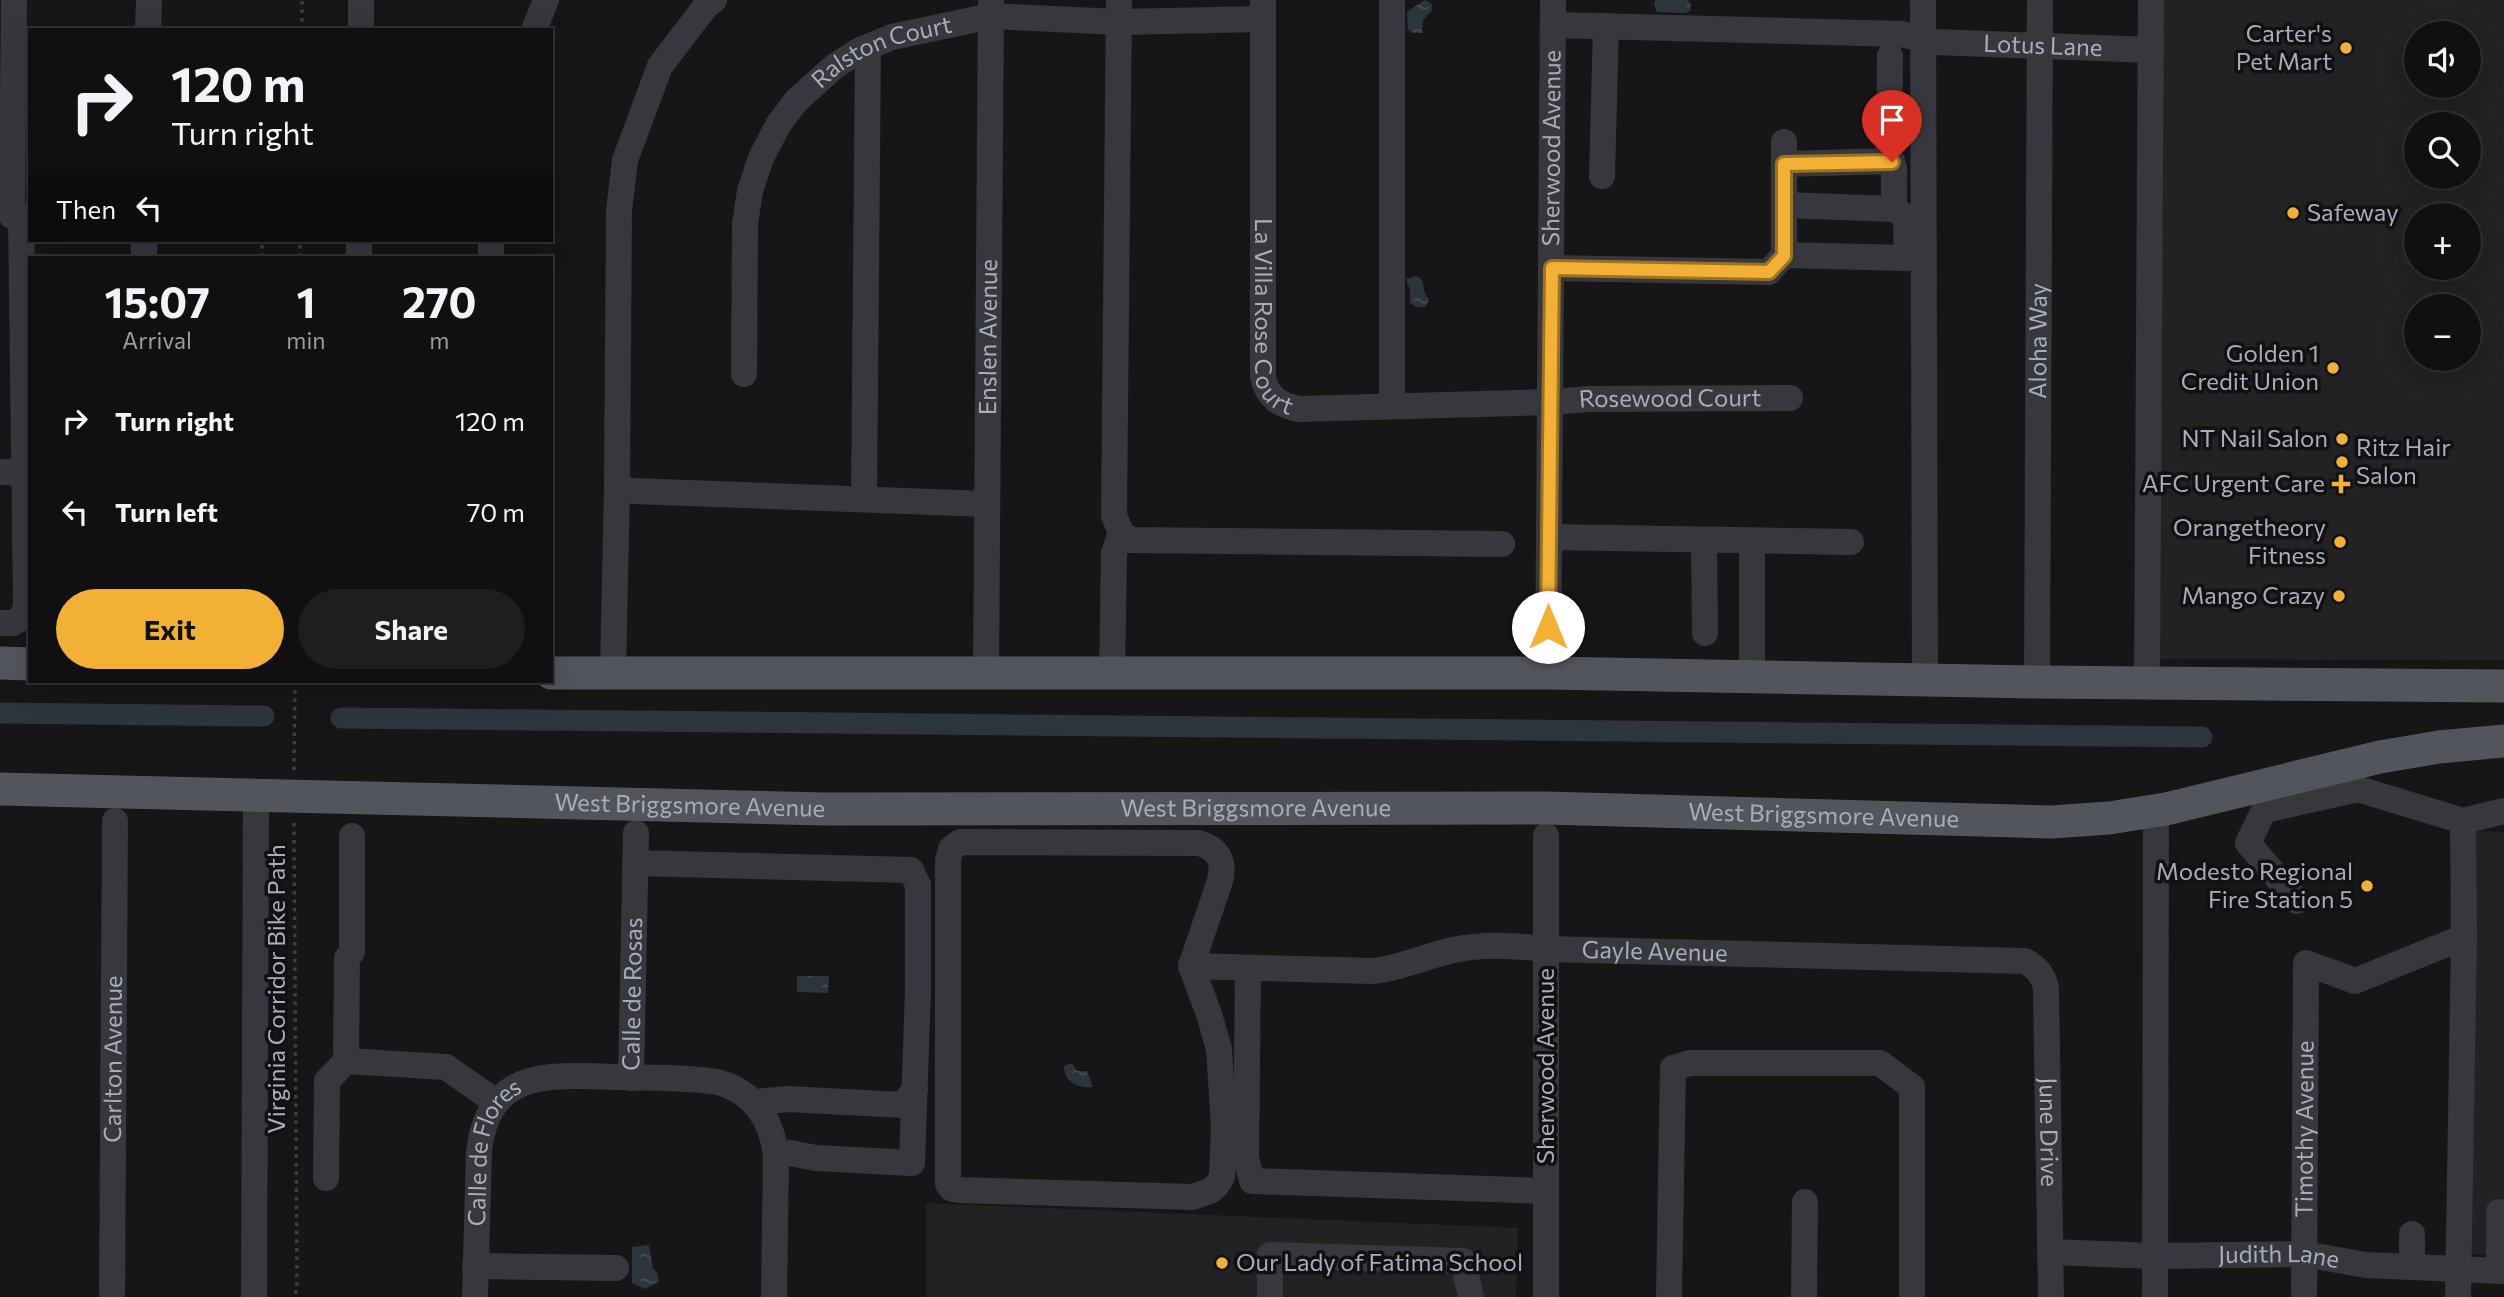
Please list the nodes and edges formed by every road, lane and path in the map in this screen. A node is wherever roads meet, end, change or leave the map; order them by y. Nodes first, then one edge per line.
1 (14, 0) edge
2 (149, 0) edge
3 (302, 0) edge
4 (361, 0) edge
5 (547, 0) edge
6 (714, 0) edge
7 (1392, 0) edge
8 (1923, 0) edge
9 (2040, 0) edge
10 (2151, 0) edge
11 (991, 8) edge
12 (1263, 10) edge
13 (1119, 11) edge
14 (1553, 13) edge
15 (1606, 26) junction
16 (148, 28) edge
17 (302, 28) edge
18 (361, 28) edge
19 (535, 28) edge
20 (1929, 41) junction
21 (868, 47) junction
22 (2040, 47) junction
23 (2151, 50) junction
24 (1890, 56) dead end
25 (1892, 162) junction
26 (1602, 176) dead end
27 (1784, 205) junction
28 (1894, 209) junction
29 (16, 216) edge
30 (1784, 256) junction
31 (1552, 268) junction
32 (11, 341) edge
33 (744, 374) dead end
34 (1790, 398) dead end
35 (1550, 402) junction
36 (1392, 406) junction
37 (18, 473) edge
38 (617, 486) junction
39 (864, 499) junction
40 (987, 504) junction
41 (1121, 532) junction
42 (1549, 537) junction
43 (1704, 540) junction
44 (1752, 541) junction
45 (1851, 542) dead end
46 (1502, 544) dead end
47 (0, 623) edge
48 (1705, 633) dead end
49 (0, 663) edge
50 (28, 664) edge
51 (553, 673) edge
52 (613, 673) junction
53 (1548, 673) junction
54 (1112, 674) junction
55 (986, 675) junction
56 (1752, 677) junction
57 (1925, 679) junction
58 (2038, 682) junction
59 (2147, 682) junction
60 (295, 683) edge
61 (2504, 685) edge
62 (2504, 741) edge
63 (294, 775) dead end
64 (0, 789) edge
65 (256, 797) junction
66 (2156, 811) junction
67 (2504, 811) edge
68 (294, 816) dead end
69 (116, 821) dead end
70 (2463, 821) junction
71 (636, 833) dead end
72 (352, 836) dead end
73 (1546, 836) dead end
74 (635, 863) junction
75 (2297, 901) dead end
76 (2464, 937) junction
77 (1546, 949) junction
78 (1191, 966) junction
79 (1248, 968) junction
80 (2037, 968) joint
81 (346, 1061) junction
82 (631, 1078) junction
83 (915, 1089) junction
84 (496, 1102) junction
85 (755, 1102) junction
86 (776, 1156) junction
87 (327, 1178) dead end
88 (1546, 1191) junction
89 (1805, 1202) dead end
90 (2499, 1212) dead end
91 (2412, 1234) dead end
92 (2051, 1252) junction
93 (2304, 1254) junction
94 (2155, 1256) junction
95 (475, 1266) junction
96 (2412, 1267) junction
97 (616, 1268) dead end
98 (2458, 1269) junction
99 (2501, 1271) edge
100 (112, 1297) edge
101 (254, 1297) edge
102 (295, 1297) edge
103 (475, 1297) edge
104 (774, 1297) edge
105 (1270, 1297) edge
106 (1471, 1297) edge
107 (1546, 1297) edge
108 (1669, 1297) edge
109 (1804, 1297) edge
110 (1912, 1297) edge
111 (2051, 1297) edge
112 (2155, 1297) edge
113 (2304, 1297) edge
114 (2458, 1297) edge

1 - 29 street
2 - 16 street
3 - 17 path
4 - 18 street
5 - 19 street
6 - 38 street
7 - 36 street
8 - 20 street
9 - 22 street, Aloha Way
10 - 23 street
11 - 13 street, Ralston Court
11 - 21 street, Ralston Court
11 - 40 street, Enslen Avenue
12 - 13 street, Ralston Court
12 - 36 street, La Villa Rose Court
13 - 41 street
14 - 15 street, Lotus Lane
14 - 31 street, Sherwood Avenue
15 - 20 street, Lotus Lane
15 - 26 street
20 - 22 street, Lotus Lane
20 - 57 street
21 - 33 street, Ralston Court
21 - 39 street
22 - 23 street, Lotus Lane
22 - 58 street, Aloha Way
23 - 59 street
24 - 25 street
25 - 27 street
25 - 28 street
27 - 28 street
27 - 30 street
28 - 30 street
29 - 32 street
30 - 31 street
31 - 35 street, Sherwood Avenue
32 - 37 street
34 - 35 street, Rosewood Court
35 - 36 street, La Villa Rose Court
35 - 42 street, Sherwood Avenue
37 - 47 street
38 - 39 street
38 - 52 street
39 - 40 street
40 - 55 street, Enslen Avenue
41 - 46 street
41 - 54 street
42 - 43 street
42 - 53 street, Sherwood Avenue
43 - 44 street
43 - 48 street
44 - 45 street
44 - 56 street
49 - 50 main road
51 - 52 main road
52 - 55 main road
53 - 54 main road
53 - 56 main road
54 - 55 main road
56 - 57 main road
57 - 58 main road
58 - 59 main road
59 - 61 main road
60 - 63 path
62 - 66 main road, West Briggsmore Avenue
64 - 65 main road, West Briggsmore Avenue
65 - 66 main road, West Briggsmore Avenue
65 - 101 street
66 - 94 street
67 - 70 street
68 - 102 path, Virginia Corridor Bike Path
69 - 100 street, Carlton Avenue
70 - 75 street
70 - 76 street
71 - 74 street, Calle de Rosas
72 - 81 street
73 - 77 street, Sherwood Avenue
74 - 82 street, Calle de Rosas
74 - 83 street
76 - 93 street, Timothy Avenue
76 - 98 street
77 - 79 street, Gayle Avenue
77 - 80 street, Gayle Avenue
77 - 88 street, Sherwood Avenue
78 - 78 street
78 - 79 street, Gayle Avenue
79 - 88 street
80 - 92 street, June Drive
81 - 84 street
81 - 87 street
82 - 84 street, Calle de Flores
82 - 85 street, Calle de Rosas
83 - 85 street
83 - 86 street
84 - 95 street, Calle de Flores
85 - 86 street
86 - 104 street
88 - 107 street, Sherwood Avenue
89 - 109 street
90 - 99 street
91 - 96 street
92 - 94 street, Judith Lane
92 - 111 street, June Drive
93 - 94 street, Judith Lane
93 - 96 street, Judith Lane
93 - 113 street, Timothy Avenue
94 - 112 street
95 - 97 street
95 - 103 street, Calle de Flores
96 - 98 street, Judith Lane
98 - 99 street, Judith Lane
98 - 114 street
105 - 106 street
108 - 110 street

